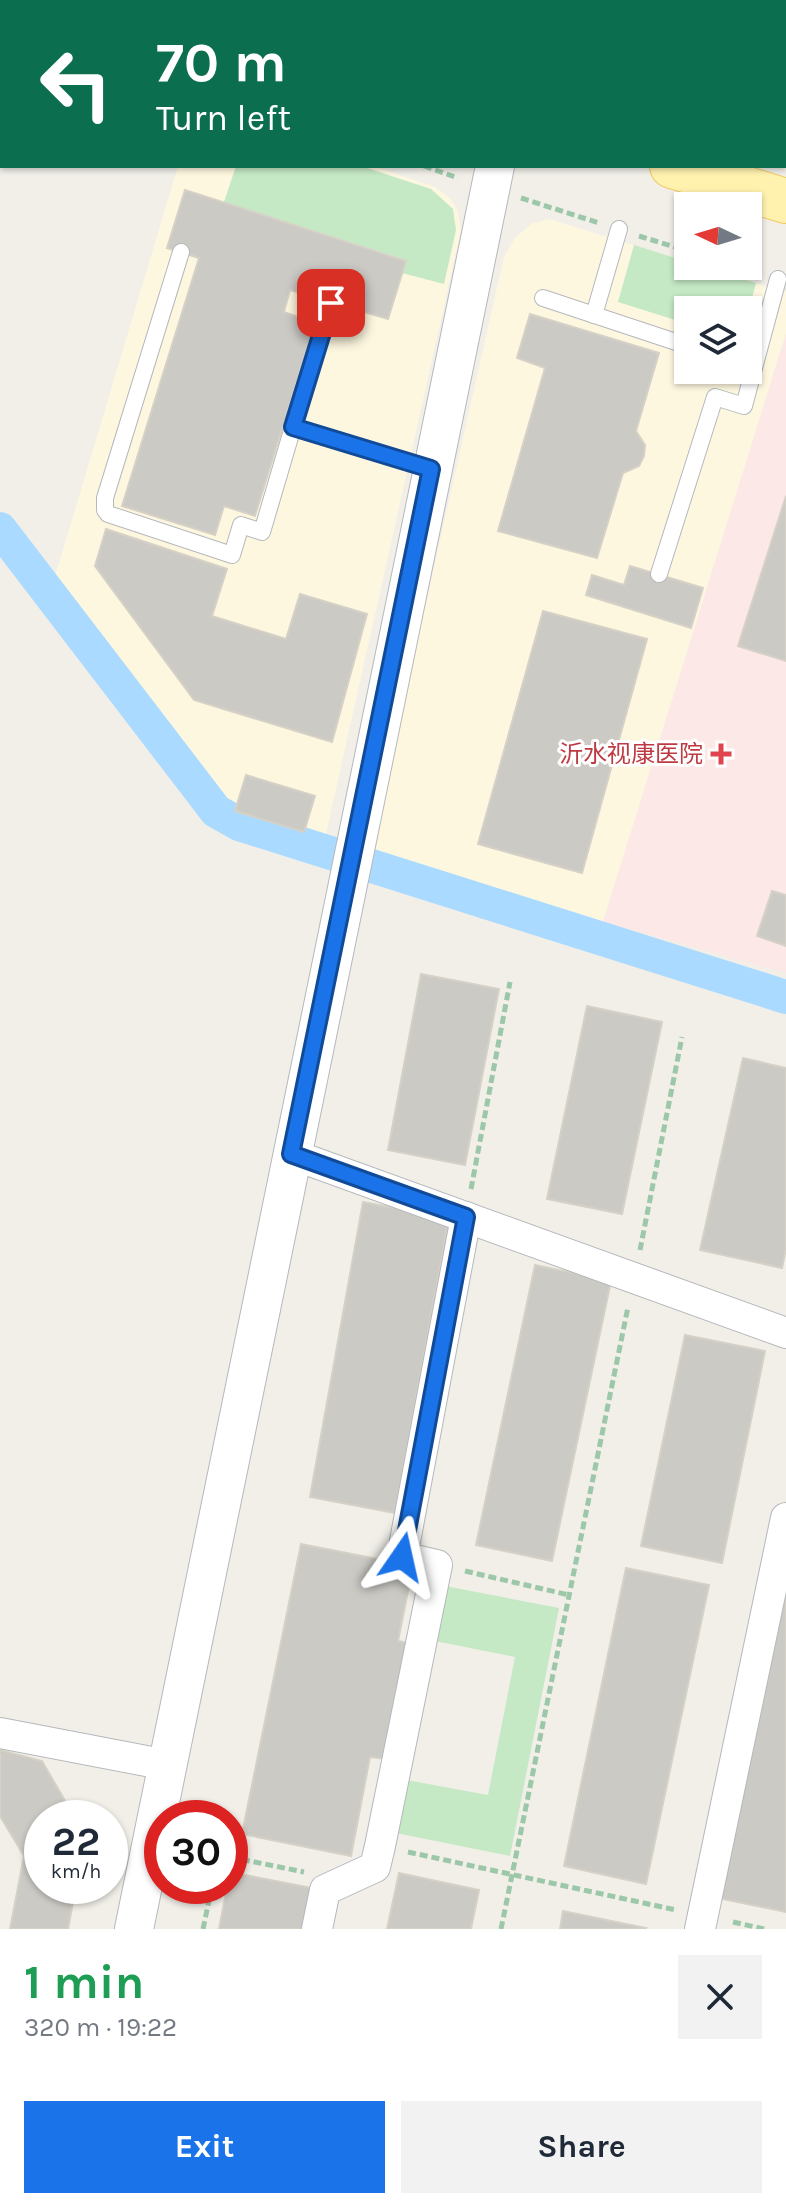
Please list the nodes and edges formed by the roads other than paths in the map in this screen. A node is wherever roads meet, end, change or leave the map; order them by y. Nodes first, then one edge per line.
1 (679, 168) edge
2 (492, 177) edge
3 (786, 201) edge
4 (619, 229) road end
5 (181, 252) dead end
6 (778, 279) dead end
7 (543, 298) dead end
8 (331, 303) dead end
9 (594, 315) junction
10 (762, 331) edge
11 (674, 341) edge
12 (748, 384) edge
13 (293, 427) junction
14 (431, 469) junction
15 (659, 574) dead end
16 (291, 1154) junction
17 (466, 1217) junction
18 (786, 1333) edge
19 (786, 1518) edge
20 (0, 1733) edge
21 (167, 1765) junction
22 (701, 1922) edge
23 (134, 1929) edge
24 (317, 1929) edge

1 - 3 main road
2 - 14 street
4 - 9 lane
5 - 13 lane
6 - 10 lane
7 - 9 lane
8 - 13 lane
9 - 11 lane
12 - 15 lane
13 - 14 lane
14 - 16 street
16 - 17 street
16 - 21 street
17 - 18 street
17 - 24 street
19 - 22 street
20 - 21 street
21 - 23 street

